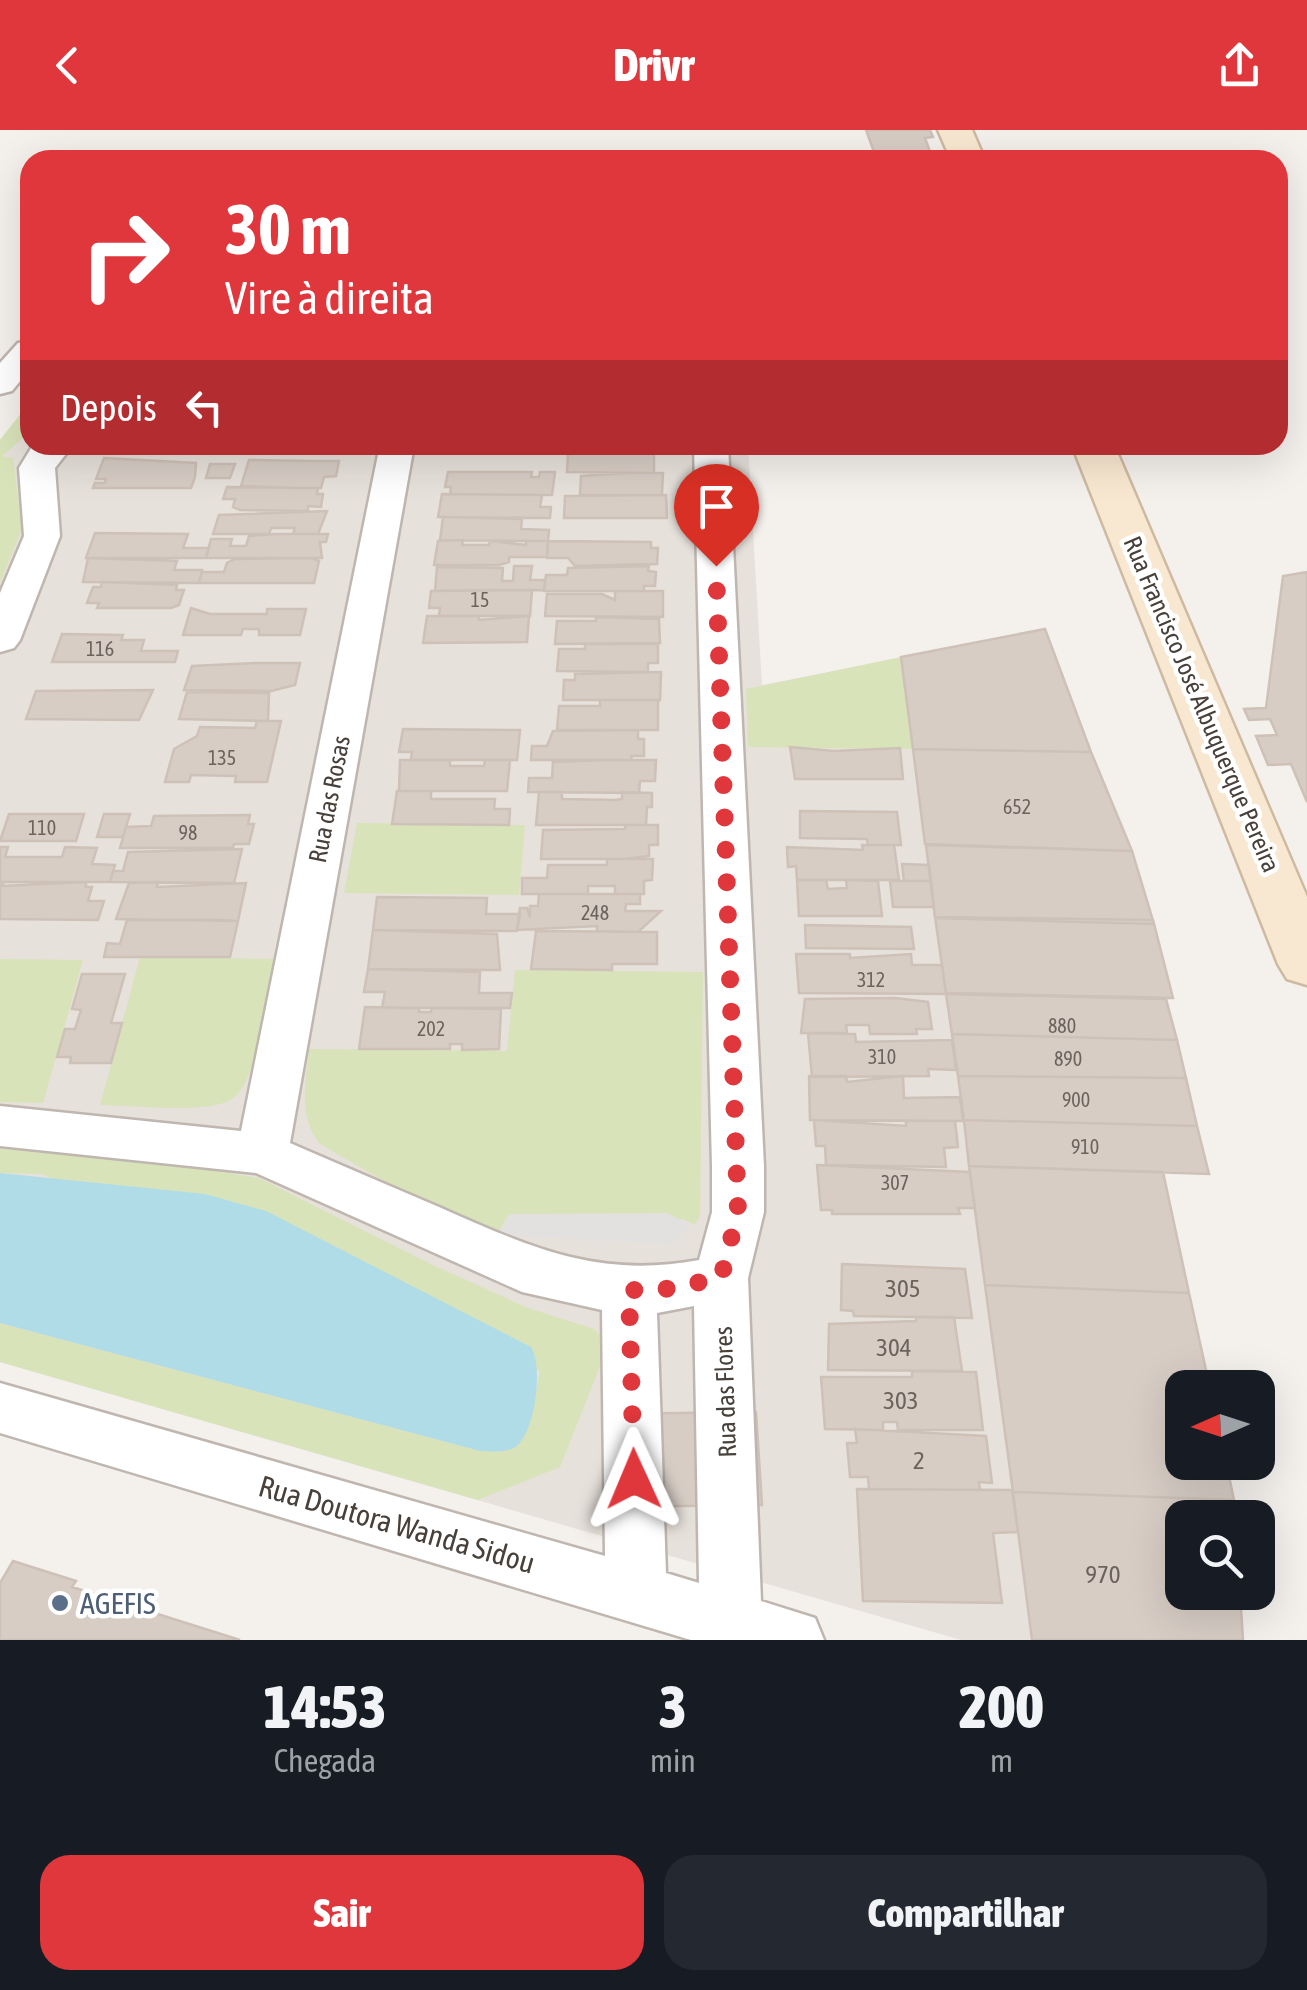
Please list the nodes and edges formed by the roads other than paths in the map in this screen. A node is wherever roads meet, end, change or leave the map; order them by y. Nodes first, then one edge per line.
1 (20, 361) edge
2 (0, 384) edge
3 (46, 455) edge
4 (395, 455) edge
5 (711, 455) edge
6 (1097, 455) edge
7 (0, 640) edge
8 (1307, 964) edge
9 (0, 1126) edge
10 (262, 1153) junction
11 (721, 1278) junction
12 (629, 1290) junction
13 (0, 1408) edge
14 (636, 1593) junction
15 (731, 1622) junction
16 (794, 1640) edge

1 - 2 street
3 - 7 street
4 - 10 street, Rua das Rosas
5 - 11 street, Rua das Flores
6 - 8 main road, Rua Francisco José Albuquerque Pereira
9 - 10 street
10 - 12 street
11 - 12 street
11 - 15 street, Rua das Flores
12 - 14 street
13 - 14 street, Rua Doutora Wanda Sidou
14 - 15 street, Rua Doutora Wanda Sidou
15 - 16 street, Rua Doutora Wanda Sidou

